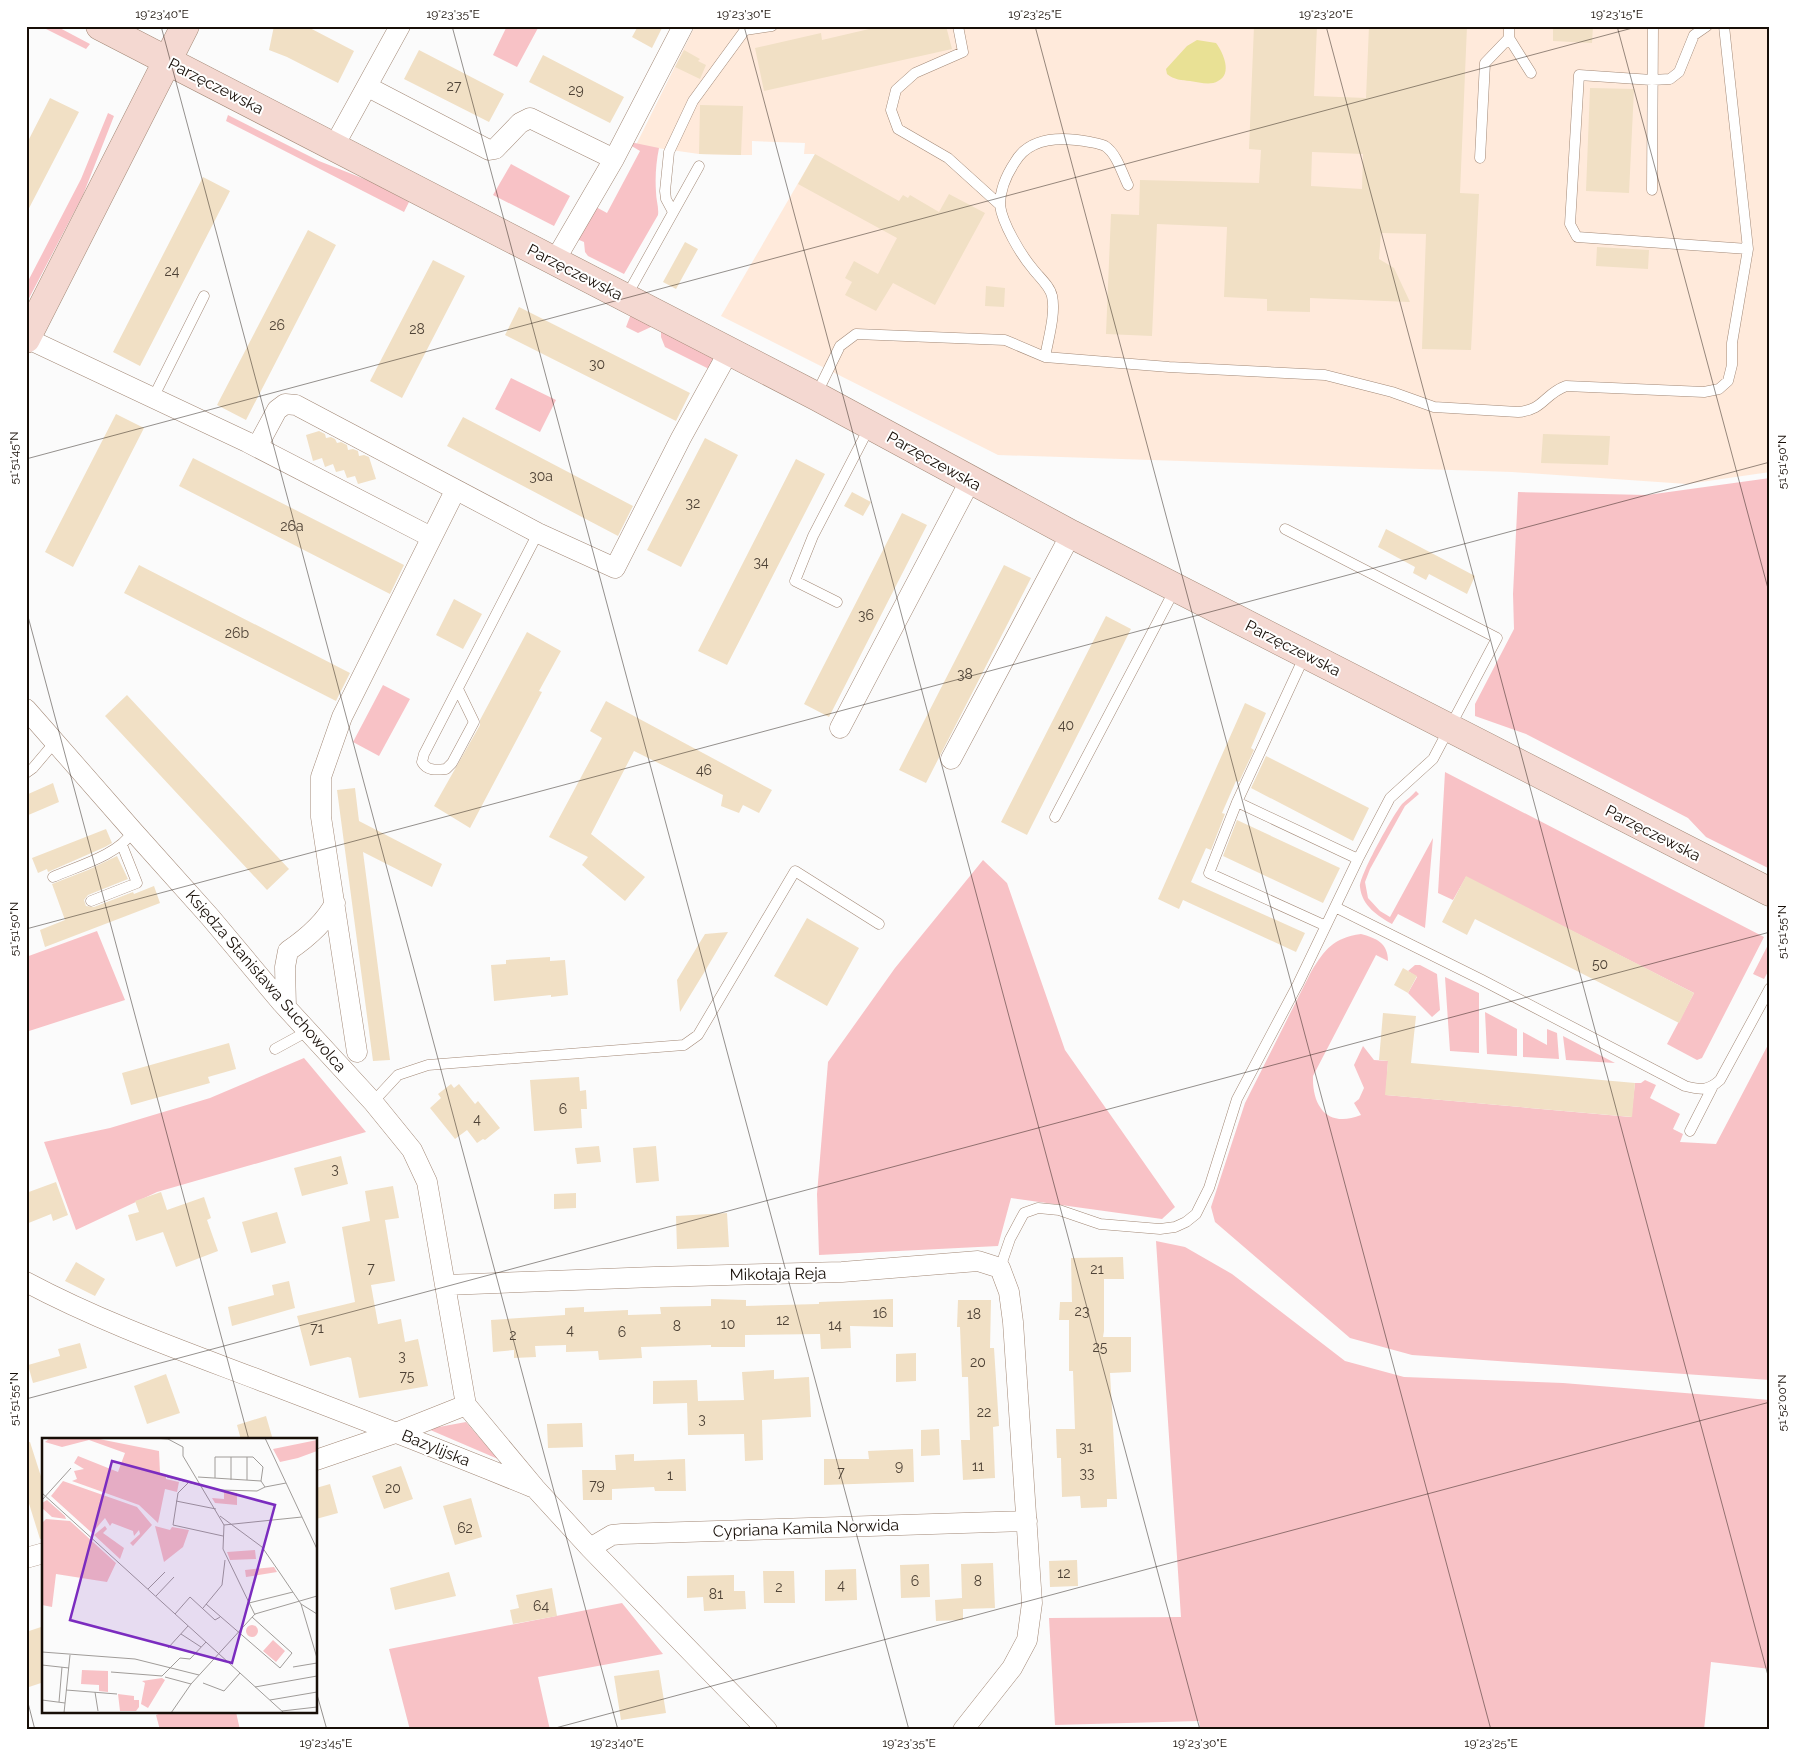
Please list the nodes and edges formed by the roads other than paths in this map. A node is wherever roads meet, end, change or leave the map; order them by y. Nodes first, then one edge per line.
1 (100, 26) edge
2 (185, 26) edge
3 (400, 26) edge
4 (683, 26) edge
5 (772, 26) edge
6 (958, 26) edge
7 (1509, 26) edge
8 (1653, 26) edge
9 (1707, 26) edge
10 (1724, 26) edge
11 (745, 28) edge
12 (1509, 38) junction
13 (167, 61) junction
14 (1532, 73) dead end
15 (1652, 80) junction
16 (368, 87) junction
17 (334, 146) junction
18 (1480, 158) dead end
19 (614, 159) junction
20 (699, 166) dead end
21 (1128, 185) dead end
22 (1652, 190) dead end
23 (1000, 205) junction
24 (673, 212) junction
25 (1748, 249) junction
26 (554, 262) junction
27 (204, 296) dead end
28 (625, 298) junction
29 (26, 339) edge
30 (729, 352) junction
31 (1045, 357) junction
32 (816, 396) junction
33 (153, 398) junction
34 (870, 425) junction
35 (257, 448) junction
36 (970, 481) junction
37 (455, 491) junction
38 (1285, 529) dead end
39 (538, 533) junction
40 (1071, 534) junction
41 (431, 537) junction
42 (1175, 588) junction
43 (837, 602) dead end
44 (1305, 654) junction
45 (458, 689) junction
46 (26, 709) edge
47 (840, 728) dead end
48 (1450, 729) junction
49 (55, 742) junction
50 (951, 759) dead end
51 (26, 773) edge
52 (1237, 802) junction
53 (1055, 817) dead end
54 (127, 838) junction
55 (1358, 859) junction
56 (53, 877) dead end
57 (1770, 892) edge
58 (91, 901) dead end
59 (335, 903) junction
60 (1335, 907) junction
61 (879, 924) dead end
62 (1326, 926) junction
63 (1770, 988) edge
64 (286, 1006) junction
65 (308, 1031) junction
66 (275, 1049) dead end
67 (357, 1052) dead end
68 (1712, 1088) junction
69 (373, 1102) junction
70 (1690, 1131) dead end
71 (1000, 1268) junction
72 (26, 1282) edge
73 (446, 1285) junction
74 (466, 1405) junction
75 (398, 1432) junction
76 (318, 1459) edge
77 (535, 1488) junction
78 (1027, 1521) junction
79 (590, 1548) junction
80 (42, 1553) edge
81 (26, 1558) edge
82 (767, 1730) edge
83 (963, 1730) edge

1 - 13 street, Parzęczewska
2 - 13 street
3 - 16 street
4 - 19 street
5 - 11 lane
6 - 23 lane
7 - 12 lane
8 - 15 lane
9 - 15 lane
10 - 25 lane
11 - 24 lane
12 - 14 lane
12 - 18 lane
13 - 17 street, Parzęczewska
13 - 29 street
15 - 22 lane
15 - 25 lane
16 - 17 street
16 - 19 street
17 - 26 street, Parzęczewska
19 - 26 street
20 - 24 lane
21 - 23 lane
23 - 31 lane
24 - 28 lane
25 - 31 lane
26 - 28 street, Parzęczewska
27 - 33 lane
28 - 30 street, Parzęczewska
29 - 33 street
30 - 32 street, Parzęczewska
30 - 39 street
31 - 32 lane
32 - 34 street, Parzęczewska
33 - 35 street
34 - 36 street, Parzęczewska
34 - 43 lane
35 - 37 street
35 - 41 street
36 - 40 street, Parzęczewska
36 - 47 street
37 - 39 street
37 - 41 street
38 - 48 lane
39 - 45 lane
40 - 42 street, Parzęczewska
40 - 50 street
41 - 59 street
42 - 44 street, Parzęczewska
42 - 53 lane
44 - 48 street, Parzęczewska
44 - 52 lane
45 - 45 lane
46 - 49 street, Księdza Stanisława Suchowolca
48 - 55 lane
48 - 57 street, Parzęczewska
49 - 51 lane
49 - 54 street, Księdza Stanisława Suchowolca
52 - 55 lane
52 - 62 lane
54 - 56 lane
54 - 58 lane
54 - 64 street, Księdza Stanisława Suchowolca
55 - 60 lane
59 - 64 street
59 - 67 street
60 - 62 lane
60 - 68 lane
61 - 69 lane
62 - 71 lane
63 - 68 lane
64 - 65 street, Księdza Stanisława Suchowolca
65 - 66 lane
65 - 69 street, Księdza Stanisława Suchowolca
68 - 70 lane
69 - 73 street, Księdza Stanisława Suchowolca
71 - 73 street, Mikołaja Reja
71 - 78 street
72 - 75 street, Bazylijska
73 - 74 street
74 - 75 street
74 - 77 street
75 - 76 street
75 - 77 street, Bazylijska
77 - 79 street, Bazylijska
78 - 79 street, Cypriana Kamila Norwida
78 - 83 street
79 - 82 street, Bazylijska
80 - 81 street

